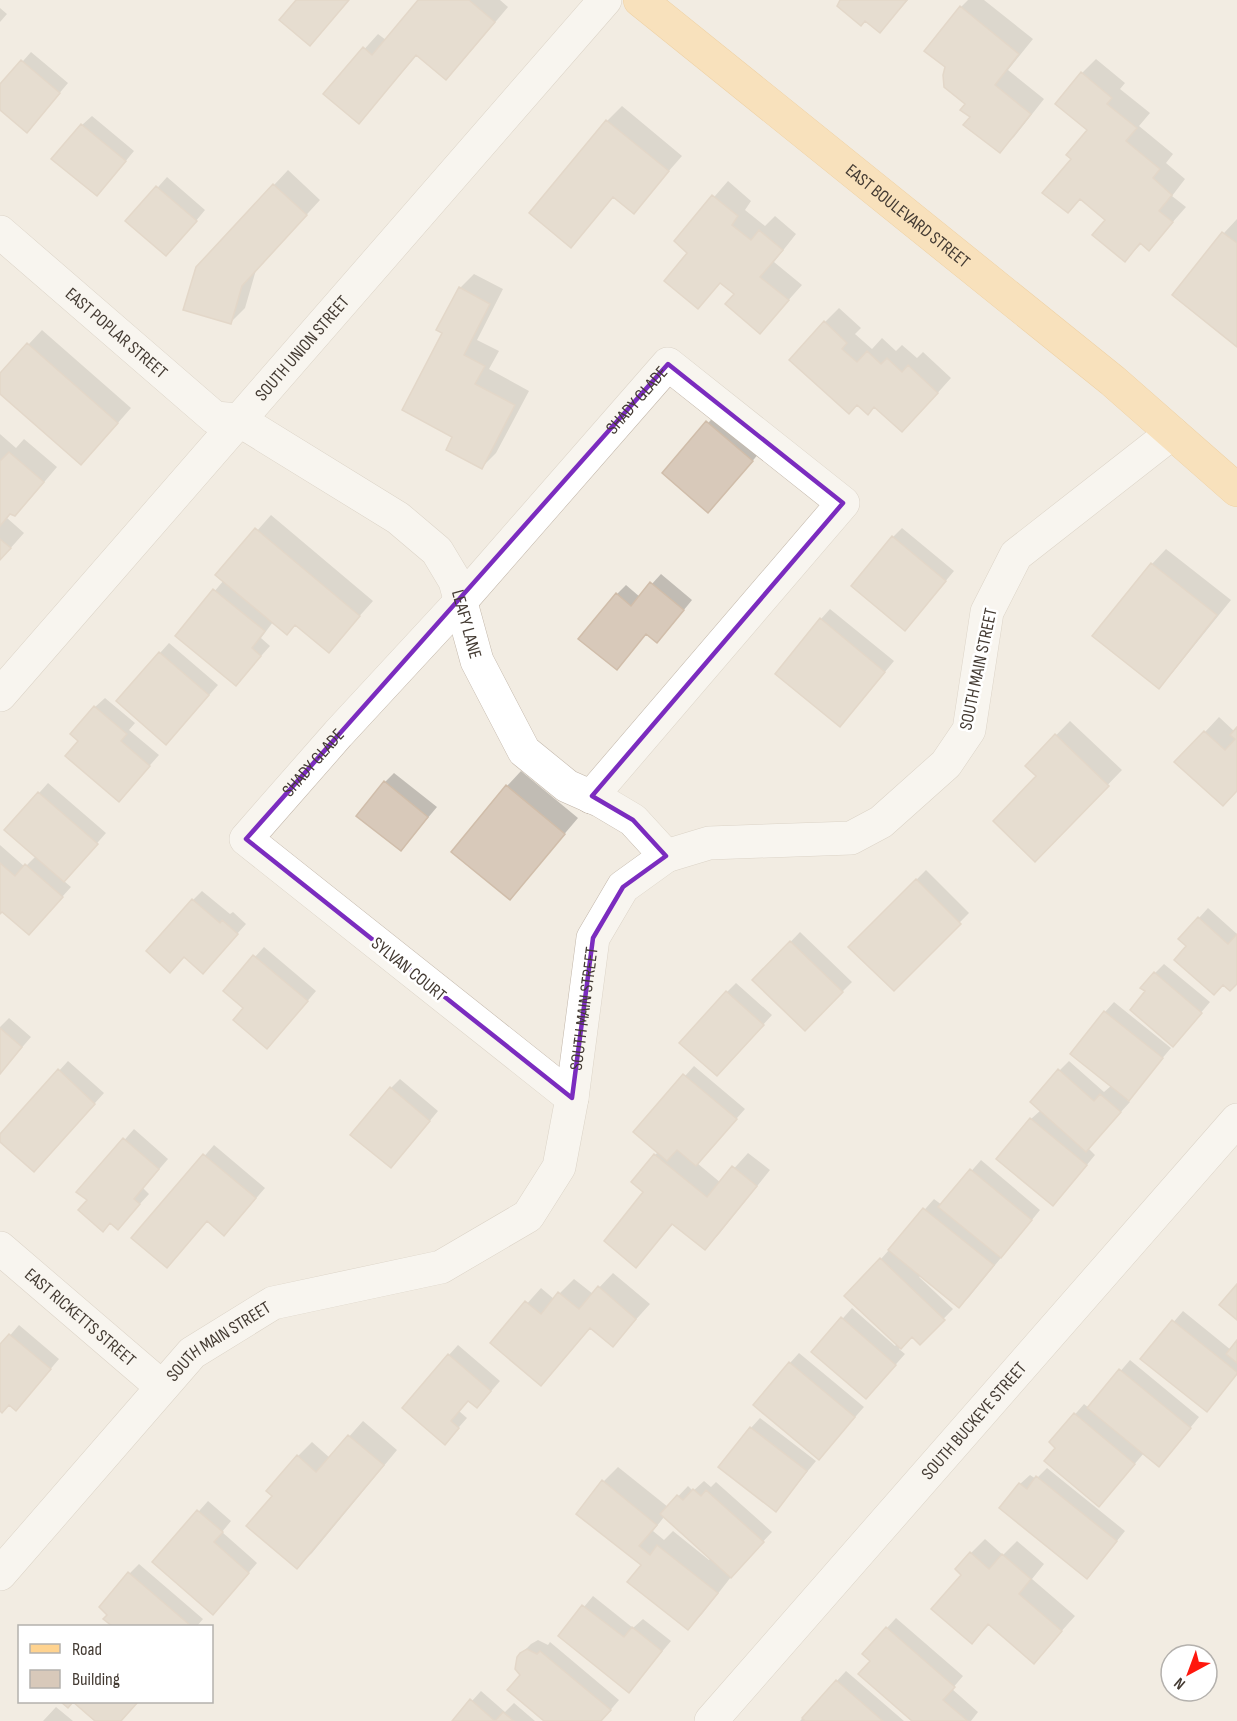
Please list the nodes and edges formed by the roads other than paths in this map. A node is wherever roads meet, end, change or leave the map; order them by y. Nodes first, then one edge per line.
1 (605, 0) edge
2 (640, 0) edge
3 (0, 232) edge
4 (239, 420) junction
5 (1172, 433) junction
6 (1237, 490) edge
7 (461, 601) junction
8 (0, 694) edge
9 (591, 797) junction
10 (246, 839) joint
11 (666, 856) junction
12 (572, 1098) junction
13 (1237, 1120) edge
14 (0, 1248) edge
15 (162, 1387) junction
16 (0, 1574) edge
17 (711, 1721) edge

1 - 4 street, SOUTH UNION STREET
2 - 5 main road, EAST BOULEVARD STREET
3 - 4 street, EAST POPLAR STREET
4 - 7 street, LEAFY LANE
4 - 8 street, SOUTH UNION STREET
5 - 6 main road, EAST BOULEVARD STREET
5 - 11 street, SOUTH MAIN STREET
7 - 9 street, LEAFY LANE
7 - 9 street, SHADY GLADE
7 - 10 street, SHADY GLADE
9 - 11 street, LEAFY LANE
10 - 12 street, SYLVAN COURT
11 - 12 street, SOUTH MAIN STREET
12 - 15 street, SOUTH MAIN STREET
13 - 17 street, SOUTH BUCKEYE STREET
14 - 15 street, EAST RICKETTS STREET
15 - 16 street, SOUTH MAIN STREET

